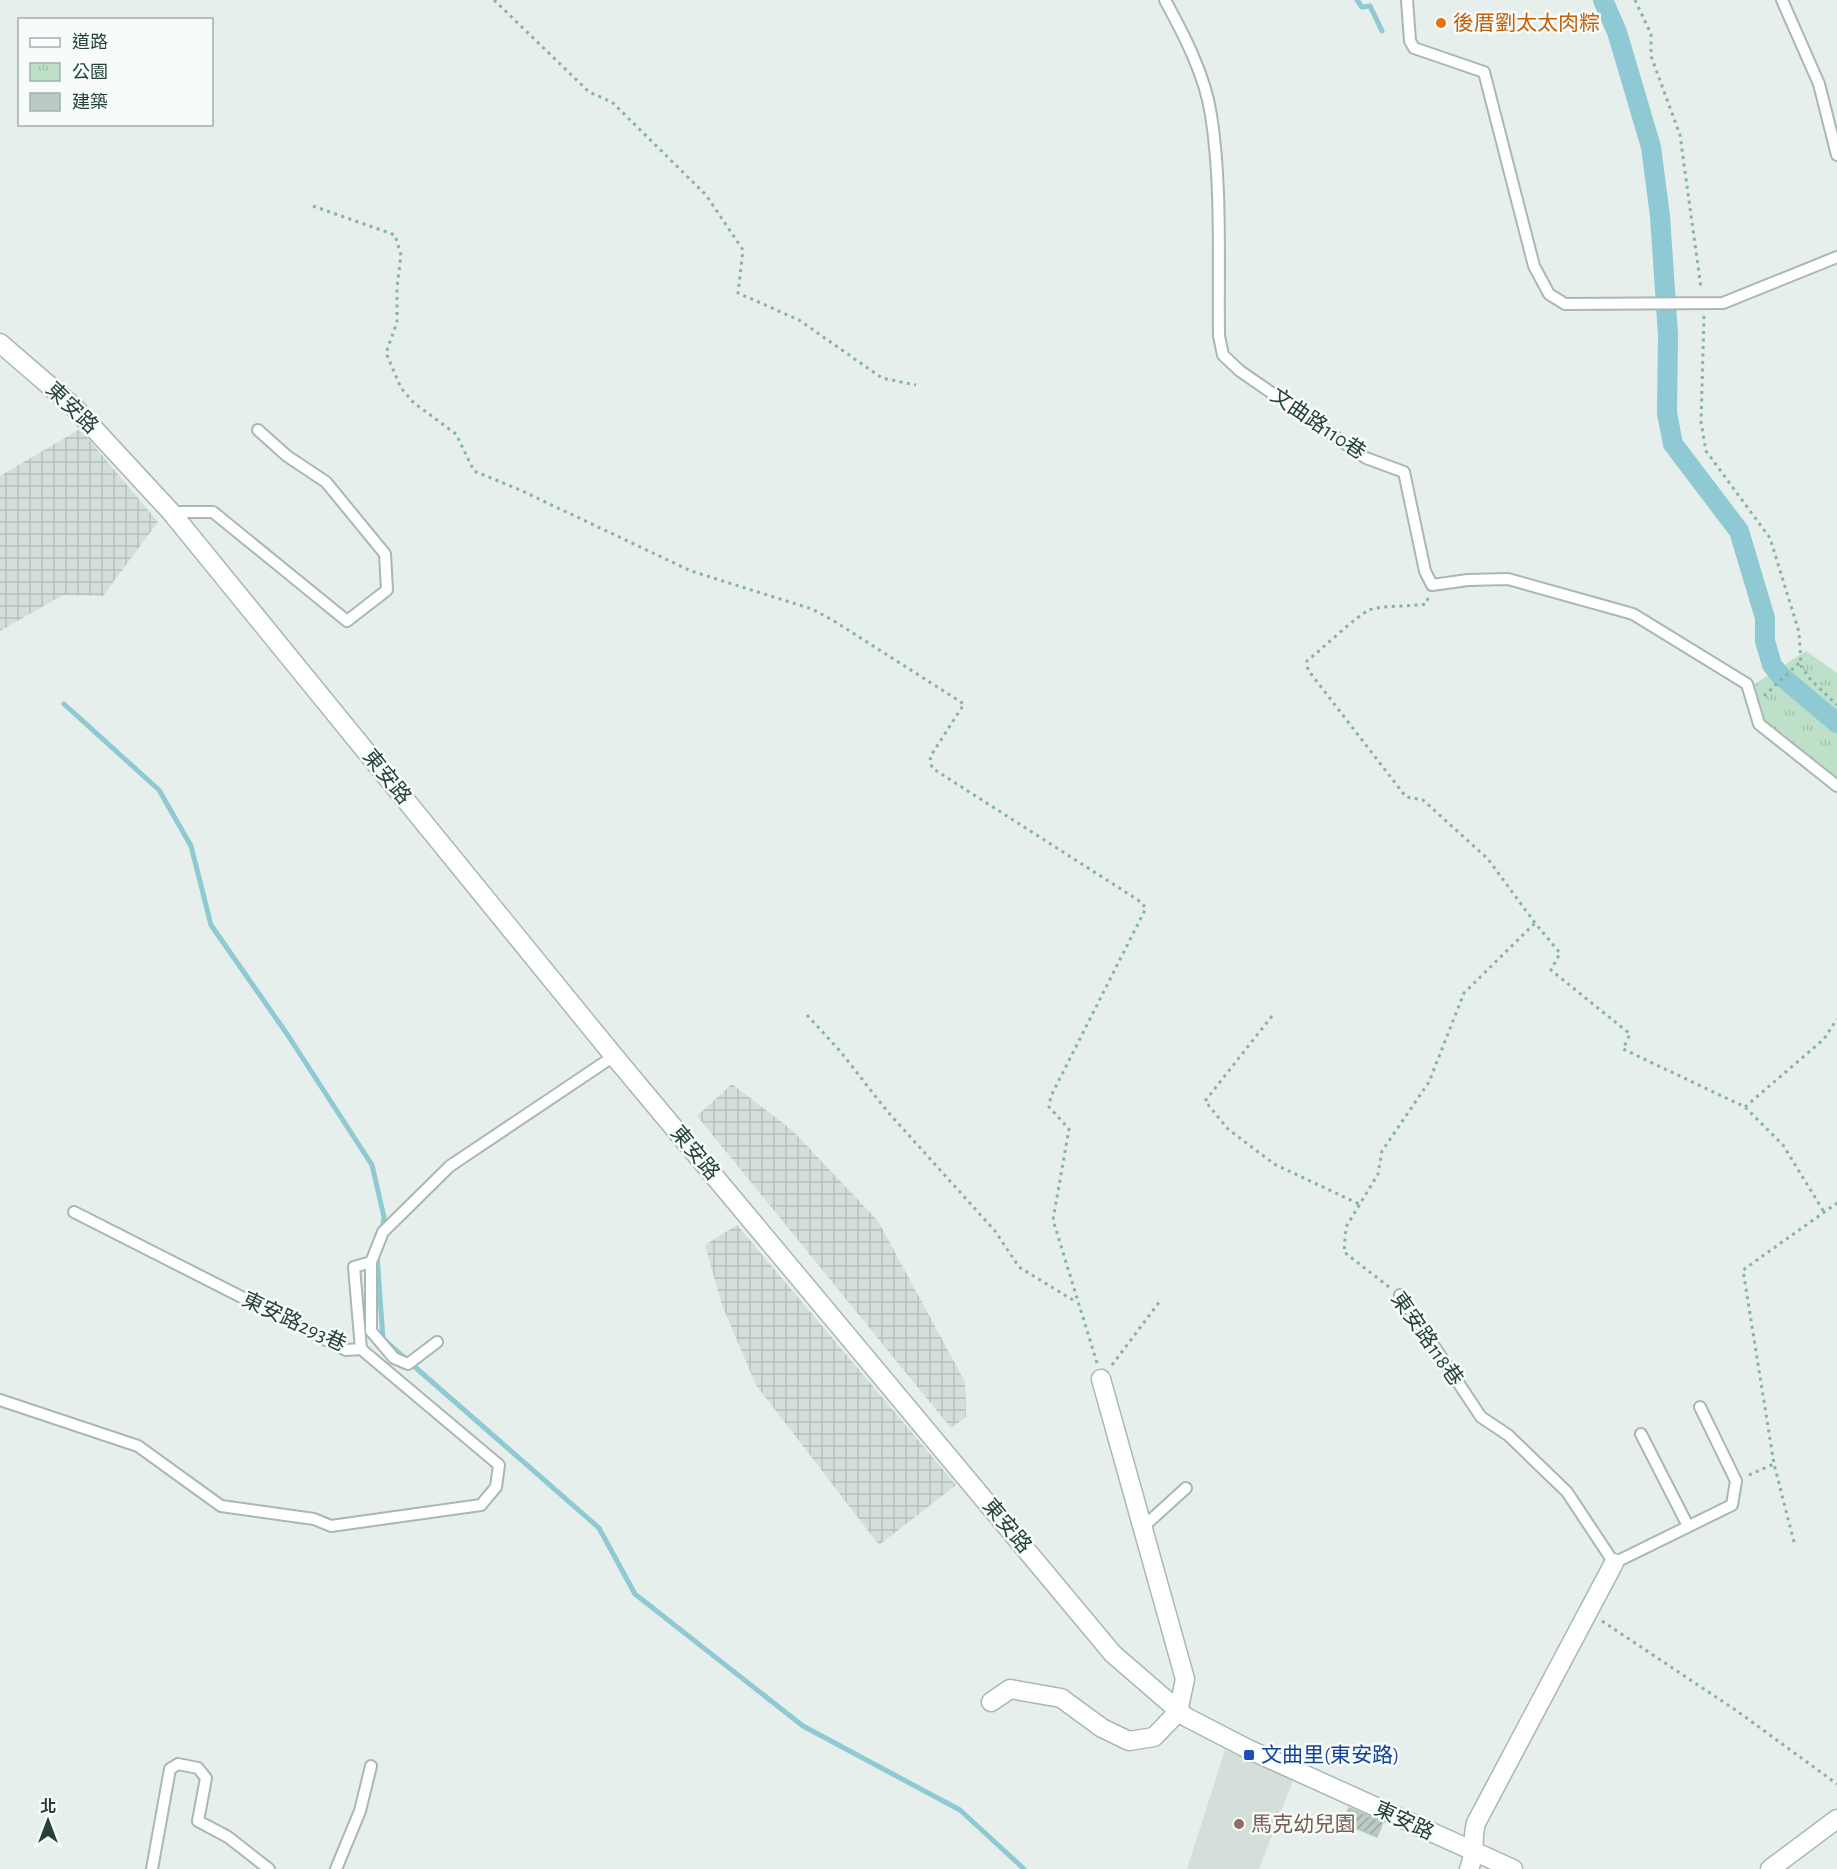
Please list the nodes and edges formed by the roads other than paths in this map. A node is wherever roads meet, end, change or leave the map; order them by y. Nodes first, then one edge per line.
1 (1165, 0) edge
2 (1407, 0) edge
3 (1782, 0) edge
4 (1837, 154) edge
5 (1837, 257) edge
6 (0, 343) edge
7 (258, 430) dead end
8 (171, 512) junction
9 (1837, 786) edge
10 (614, 1056) junction
11 (74, 1212) dead end
12 (371, 1262) junction
13 (1400, 1295) road end
14 (437, 1342) dead end
15 (362, 1349) junction
16 (1101, 1379) road end
17 (0, 1400) edge
18 (1700, 1407) dead end
19 (1641, 1434) dead end
20 (1186, 1488) dead end
21 (1688, 1526) junction
22 (1142, 1528) junction
23 (1614, 1563) junction
24 (991, 1702) dead end
25 (1178, 1712) junction
26 (370, 1766) dead end
27 (1837, 1819) edge
28 (1472, 1862) edge
29 (152, 1869) edge
30 (269, 1869) edge
31 (336, 1869) edge
32 (1513, 1869) edge
33 (1770, 1869) edge

1 - 9 lane, 文曲路110巷
2 - 5 lane
3 - 4 lane
6 - 8 street, 東安路
7 - 8 lane
8 - 10 street, 東安路
10 - 12 lane, 東安路293巷
10 - 25 street, 東安路
11 - 15 lane, 東安路293巷
12 - 14 lane
12 - 15 lane, 東安路293巷
13 - 23 lane, 東安路118巷
15 - 17 lane
16 - 22 street
18 - 21 lane
19 - 21 lane
20 - 22 lane
21 - 23 lane
22 - 25 street
23 - 28 street
24 - 25 street
25 - 28 street, 東安路
26 - 31 lane
27 - 33 street
28 - 32 street, 東安路
29 - 30 lane

